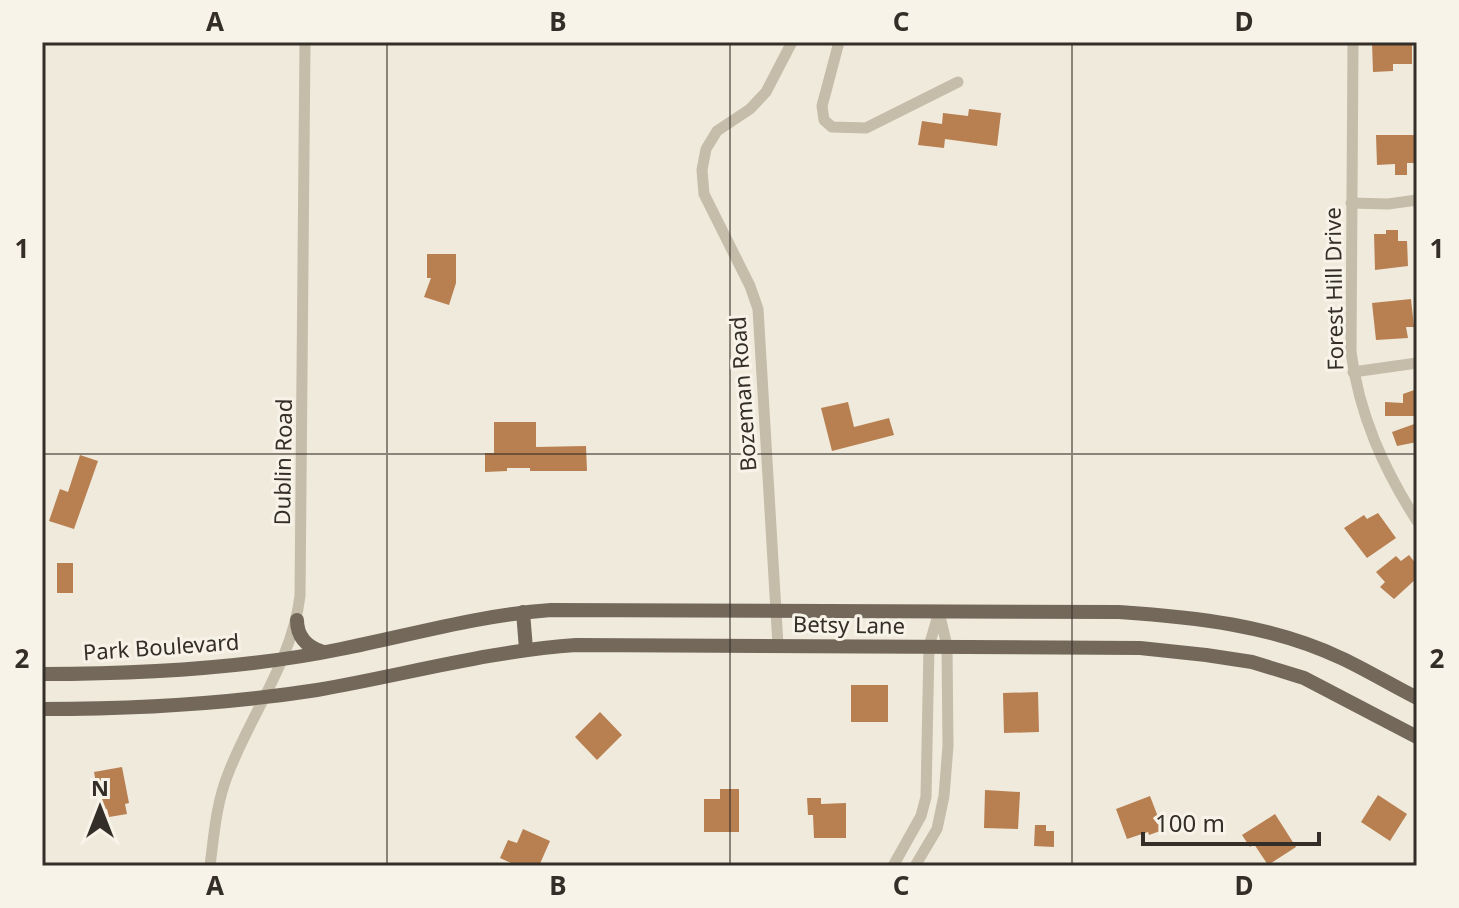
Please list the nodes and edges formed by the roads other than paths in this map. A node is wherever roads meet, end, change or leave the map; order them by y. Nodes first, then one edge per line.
1 (305, 42) edge
2 (792, 42) edge
3 (839, 42) edge
4 (1353, 42) edge
5 (958, 82) dead end
6 (1417, 200) edge
7 (1351, 203) junction
8 (1417, 363) edge
9 (1353, 372) junction
10 (1417, 521) edge
11 (776, 611) junction
12 (523, 612) junction
13 (939, 612) junction
14 (297, 620) junction
15 (778, 645) junction
16 (929, 646) junction
17 (947, 646) junction
18 (526, 649) junction
19 (323, 652) junction
20 (283, 658) junction
21 (42, 674) edge
22 (267, 695) junction
23 (1417, 698) edge
24 (42, 709) edge
25 (928, 715) junction
26 (948, 715) junction
27 (1417, 737) edge
28 (923, 808) junction
29 (940, 815) junction
30 (210, 866) edge
31 (893, 866) edge
32 (915, 866) edge

1 - 14 street, Dublin Road
2 - 11 street, Bozeman Road
3 - 5 street
4 - 7 street, Forest Hill Drive
6 - 7 street
7 - 9 street, Forest Hill Drive
8 - 9 street
9 - 10 street, Forest Hill Drive
11 - 12 main road, Betsy Lane
11 - 13 main road, Betsy Lane
11 - 15 street, Bozeman Road
12 - 18 main road
12 - 19 main road, Betsy Lane
13 - 16 street
13 - 17 street
13 - 23 main road, Betsy Lane
14 - 19 main road
14 - 20 street, Dublin Road
15 - 16 main road, Betsy Lane
15 - 18 main road, Betsy Lane
16 - 17 main road, Betsy Lane
16 - 25 street
17 - 26 street
17 - 27 main road, Betsy Lane
18 - 22 main road, Betsy Lane
19 - 20 main road, Betsy Lane
20 - 21 main road, Park Boulevard
20 - 22 street, Dublin Road
22 - 24 main road
22 - 30 street, Dublin Road
25 - 26 street
25 - 28 street
26 - 29 street
28 - 29 street
28 - 31 street
29 - 32 street

